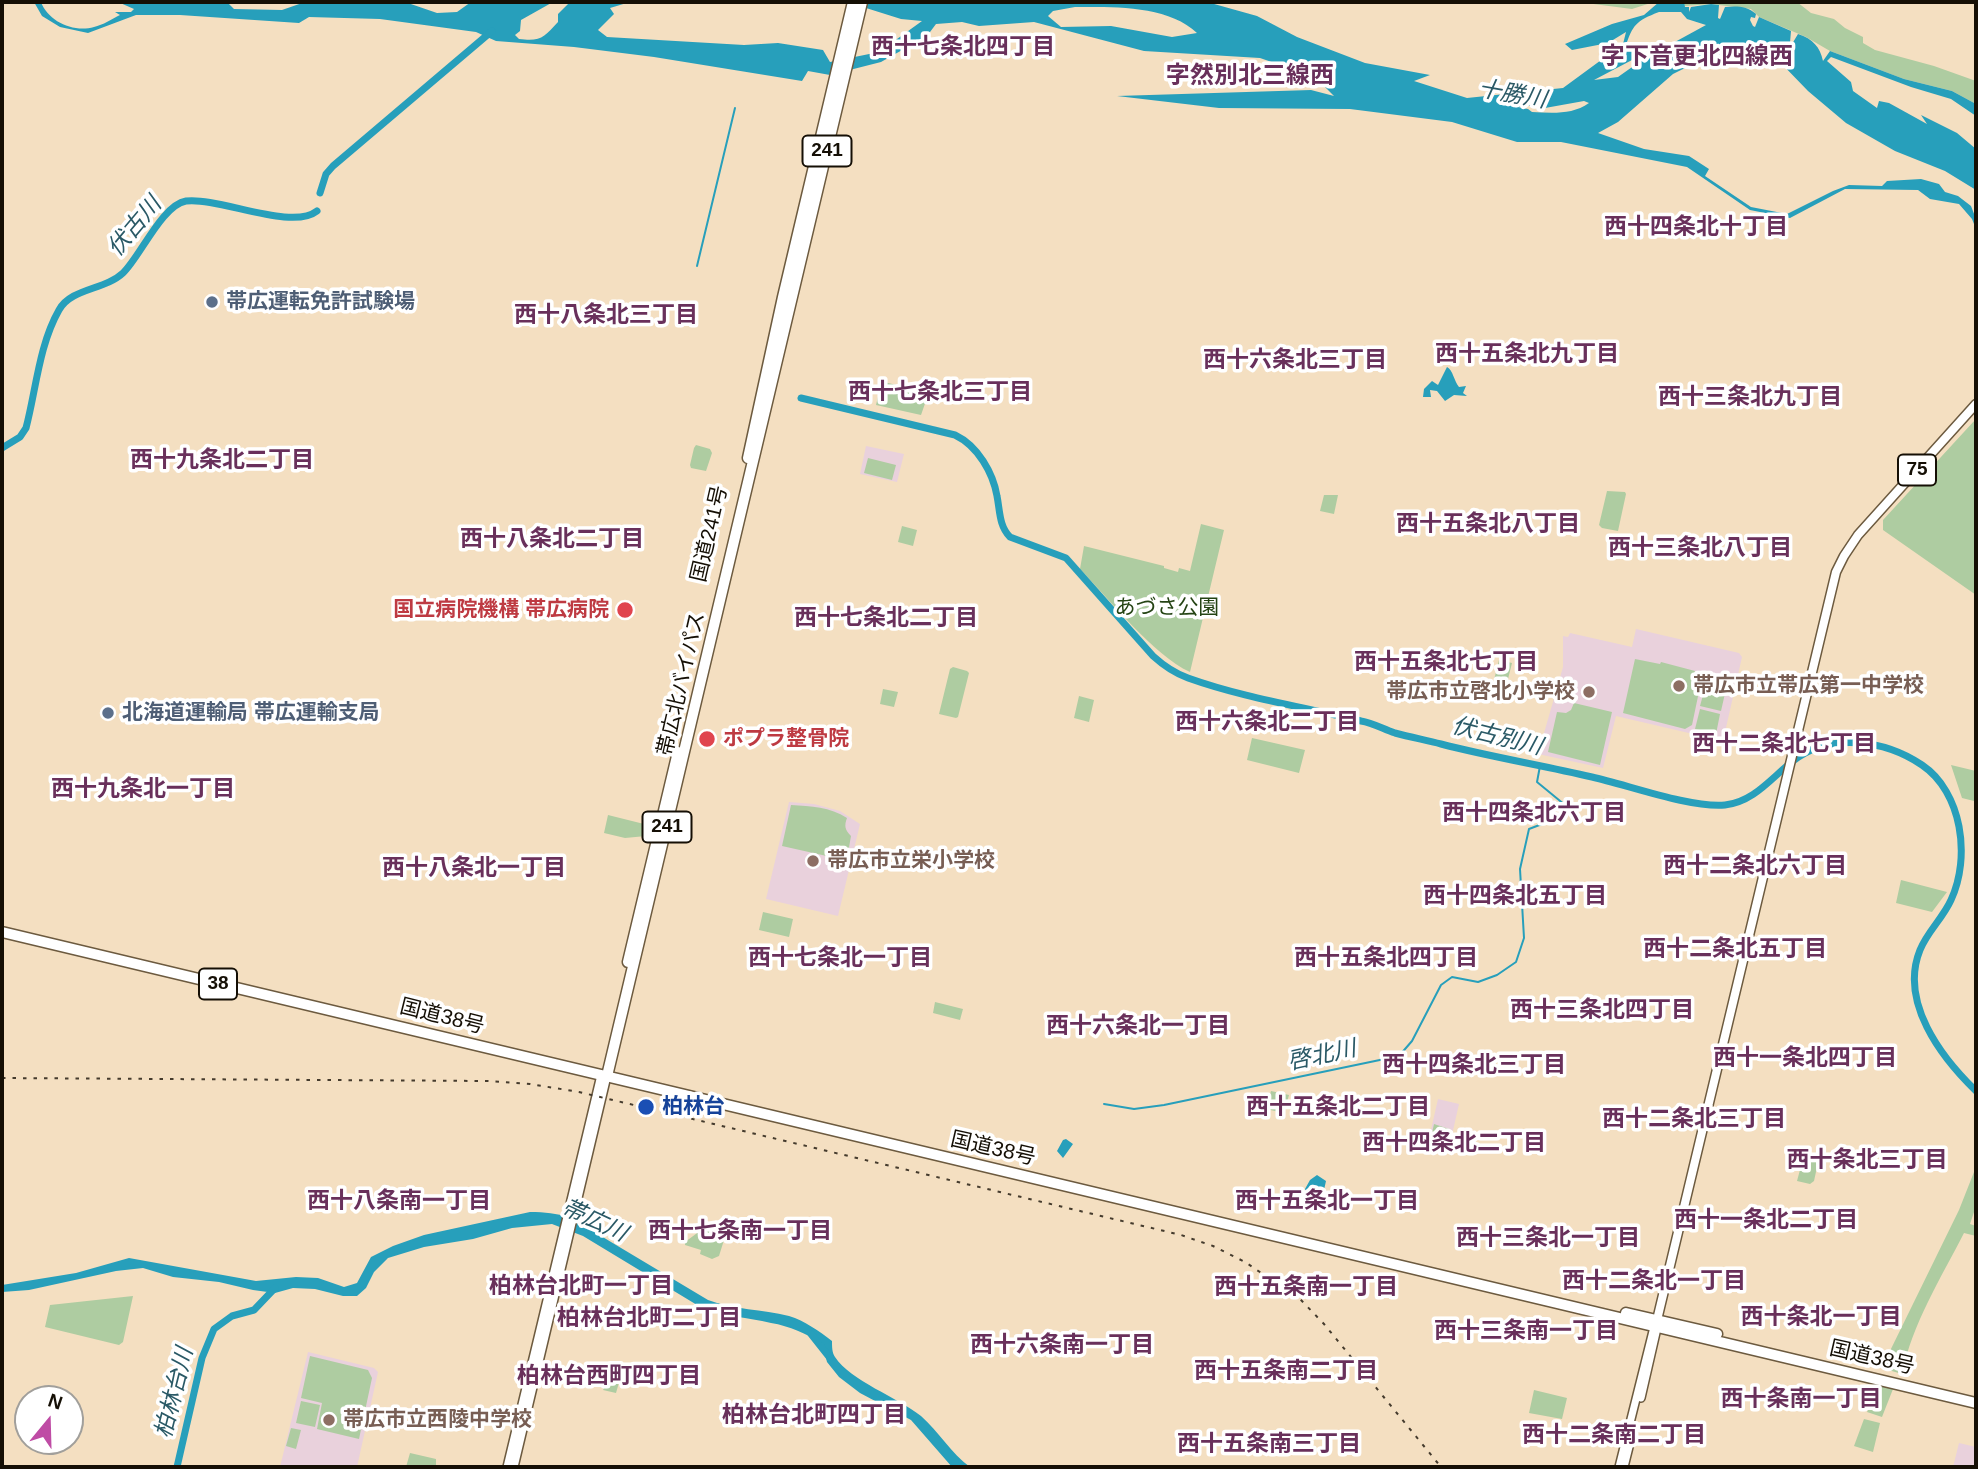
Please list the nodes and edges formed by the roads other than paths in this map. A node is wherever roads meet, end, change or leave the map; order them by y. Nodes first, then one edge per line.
1 (853, 2) edge
2 (862, 2) edge
3 (787, 299) junction
4 (1976, 404) edge
5 (2, 926) edge
6 (2, 932) edge
7 (605, 1073) junction
8 (564, 1246) junction
9 (1656, 1325) junction
10 (1976, 1396) edge
11 (1976, 1403) edge
12 (507, 1467) edge
13 (514, 1467) edge
14 (1622, 1467) edge

1 - 3 highway, 国道241号 / 241
2 - 3 highway, 国道241号 / 241
3 - 7 highway, 国道241号 / 241
4 - 9 main road, 75
5 - 7 highway, 国道38号 / 38
6 - 7 highway, 国道38号 / 38
7 - 8 main road
7 - 9 highway, 国道38号 / 38
8 - 12 main road
8 - 13 main road
9 - 10 highway, 国道38号 / 38
9 - 11 highway, 国道38号 / 38
9 - 14 main road

